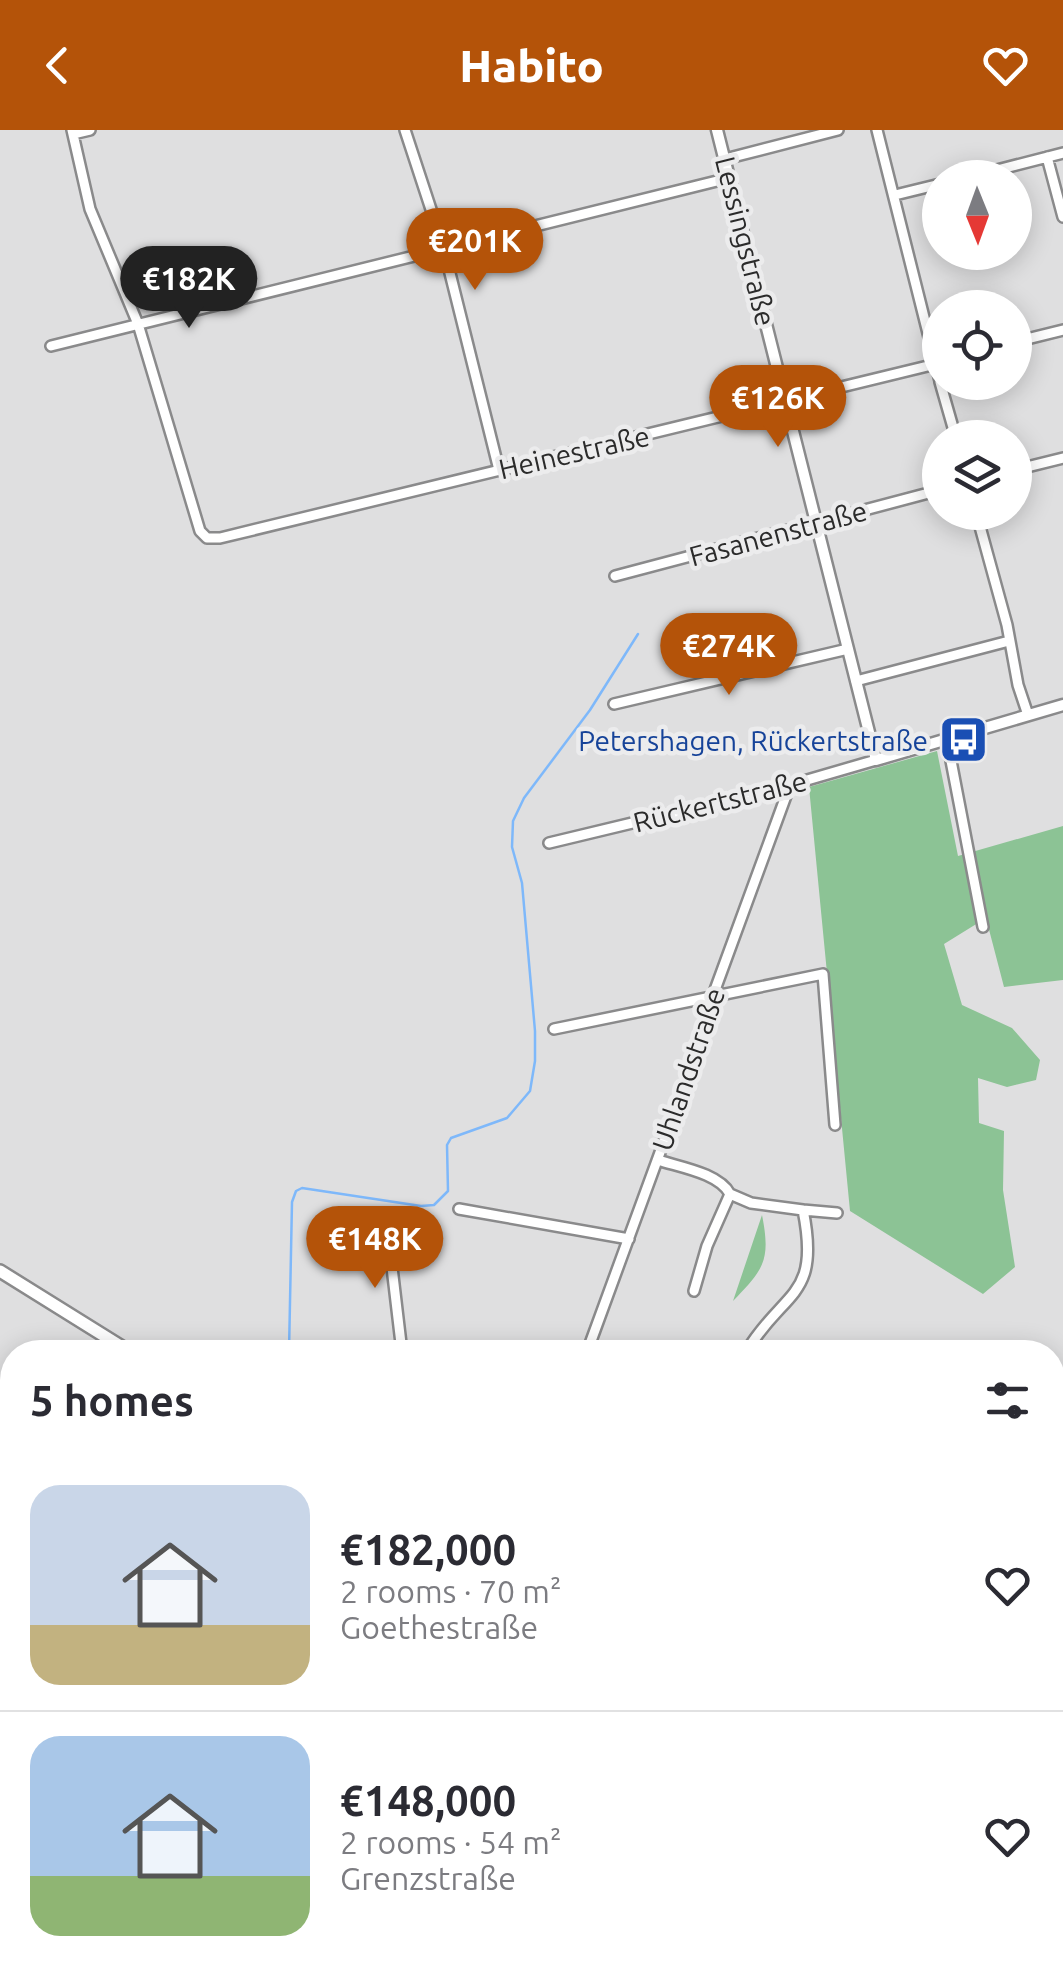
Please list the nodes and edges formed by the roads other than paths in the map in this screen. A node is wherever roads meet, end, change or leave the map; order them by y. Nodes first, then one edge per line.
1 (90, 130) edge
2 (404, 130) edge
3 (717, 130) edge
4 (838, 130) edge
5 (877, 130) edge
6 (72, 132) edge
7 (1063, 153) edge
8 (1047, 158) junction
9 (725, 159) junction
10 (1032, 162) edge
11 (730, 178) junction
12 (922, 188) edge
13 (895, 195) junction
14 (1063, 217) edge
15 (444, 249) junction
16 (922, 300) edge
17 (138, 324) junction
18 (1063, 330) edge
19 (1032, 338) edge
20 (51, 346) dead end
21 (922, 367) edge
22 (786, 401) junction
23 (1063, 458) edge
24 (1032, 466) edge
25 (499, 470) junction
26 (922, 495) edge
27 (816, 524) junction
28 (980, 530) edge
29 (615, 576) dead end
30 (1008, 641) junction
31 (848, 649) junction
32 (856, 681) junction
33 (614, 704) dead end
34 (1063, 704) edge
35 (1028, 715) junction
36 (947, 740) junction
37 (876, 760) junction
38 (790, 785) junction
39 (550, 843) dead end
40 (983, 927) dead end
41 (712, 998) junction
42 (554, 1029) dead end
43 (835, 1125) dead end
44 (658, 1160) junction
45 (730, 1194) junction
46 (458, 1209) dead end
47 (804, 1210) junction
48 (837, 1213) dead end
49 (387, 1226) dead end
50 (629, 1239) junction
51 (0, 1271) edge
52 (694, 1291) dead end
53 (111, 1340) edge
54 (401, 1340) edge
55 (591, 1340) edge
56 (753, 1340) edge

1 - 6 street
2 - 15 street
3 - 9 street, Lessingstraße
4 - 9 street
5 - 13 street
6 - 17 street
7 - 8 street
8 - 10 street
8 - 14 street
9 - 11 street, Lessingstraße
11 - 15 street
11 - 22 street, Lessingstraße
12 - 13 street
13 - 16 street
15 - 17 street
15 - 25 street
17 - 20 street
17 - 25 street, Heinestraße
18 - 19 street
21 - 22 street, Heinestraße
22 - 25 street, Heinestraße
22 - 27 street, Lessingstraße
23 - 24 street
26 - 27 street, Fasanenstraße
27 - 29 street, Fasanenstraße
27 - 31 street, Lessingstraße
28 - 30 street
30 - 32 street
30 - 35 street
31 - 32 street, Lessingstraße
31 - 33 street
32 - 37 street, Lessingstraße
34 - 35 street, Rückertstraße
35 - 36 street, Rückertstraße
36 - 37 street, Rückertstraße
36 - 40 street
37 - 38 street, Rückertstraße
38 - 39 street, Rückertstraße
38 - 41 street, Uhlandstraße
41 - 42 street
41 - 43 street
41 - 44 street, Uhlandstraße
44 - 45 street
44 - 50 street, Uhlandstraße
45 - 47 street
45 - 52 street
46 - 50 street
47 - 48 street
47 - 56 street
49 - 54 street
50 - 55 street, Uhlandstraße
51 - 53 main road

